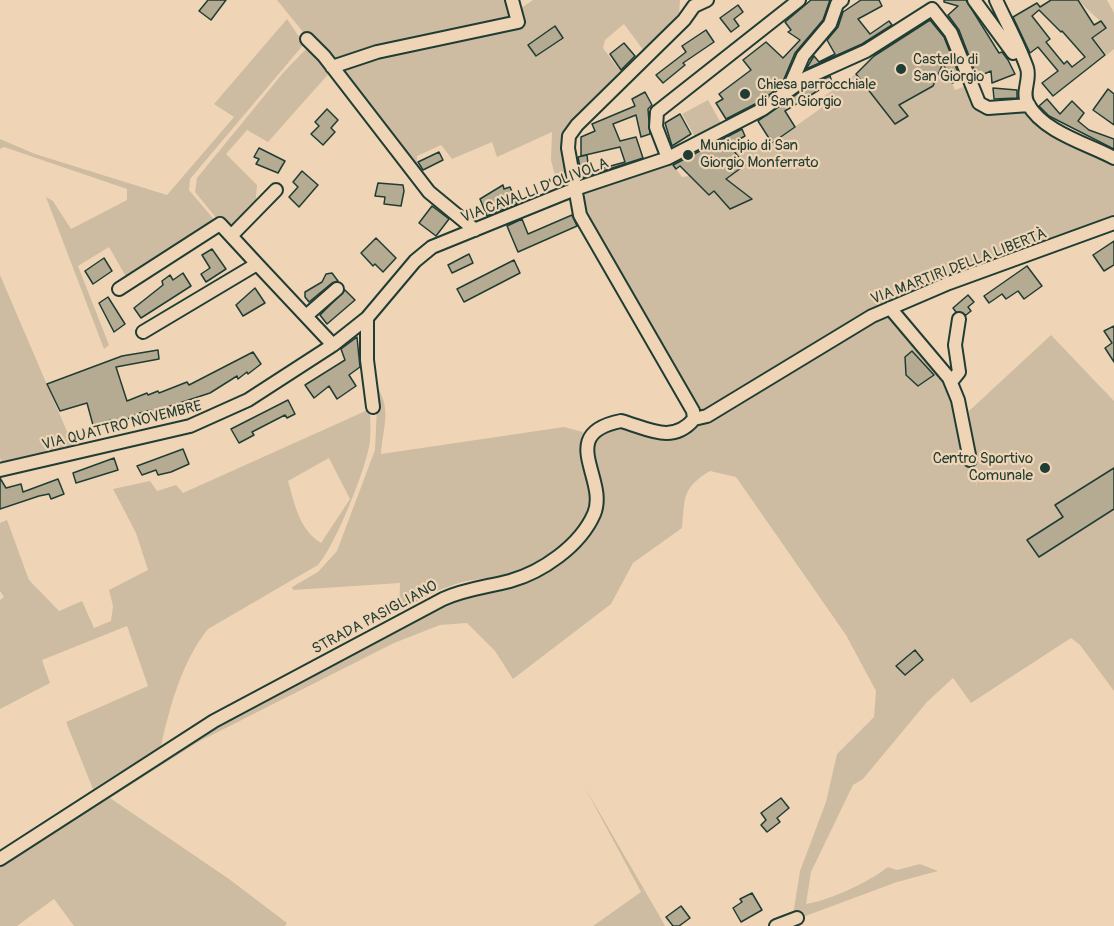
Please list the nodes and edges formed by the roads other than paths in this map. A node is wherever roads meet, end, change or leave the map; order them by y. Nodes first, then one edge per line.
1 (512, 0) edge
2 (707, 0) edge
3 (799, 0) edge
4 (842, 0) edge
5 (974, 0) edge
6 (996, 0) edge
7 (695, 3) edge
8 (307, 39) dead end
9 (332, 67) junction
10 (789, 88) junction
11 (1026, 100) junction
12 (668, 158) junction
13 (1114, 158) edge
14 (276, 189) dead end
15 (575, 189) junction
16 (1114, 223) edge
17 (475, 230) junction
18 (231, 236) junction
19 (257, 264) junction
20 (119, 289) dead end
21 (337, 289) dead end
22 (890, 308) junction
23 (306, 316) junction
24 (367, 318) junction
25 (959, 319) dead end
26 (143, 332) dead end
27 (333, 345) junction
28 (951, 382) junction
29 (373, 407) dead end
30 (694, 419) junction
31 (970, 460) dead end
32 (0, 470) edge
33 (0, 859) edge
34 (797, 918) dead end
35 (776, 926) edge

1 - 9 street
2 - 7 street
3 - 12 street
4 - 10 street
5 - 11 street
6 - 11 street
7 - 15 street
8 - 9 street
9 - 17 street
10 - 11 street
10 - 12 street, VIA CAVALLI D'OLIVOLA
11 - 13 street
12 - 15 street, VIA CAVALLI D'OLIVOLA
14 - 18 street
15 - 17 street, VIA CAVALLI D'OLIVOLA
15 - 30 street
16 - 22 street, VIA MARTIRI DELLA LIBERTÀ
17 - 24 street, VIA CAVALLI D'OLIVOLA
18 - 19 street
18 - 20 street
19 - 23 street
19 - 26 street
21 - 23 street
22 - 28 street
22 - 30 street, VIA MARTIRI DELLA LIBERTÀ
23 - 27 street
24 - 27 street, VIA QUATTRO NOVEMBRE
24 - 29 street
25 - 28 street
27 - 32 street, VIA QUATTRO NOVEMBRE
28 - 31 street
30 - 33 street, STRADA PASIGLIANO
34 - 35 street

